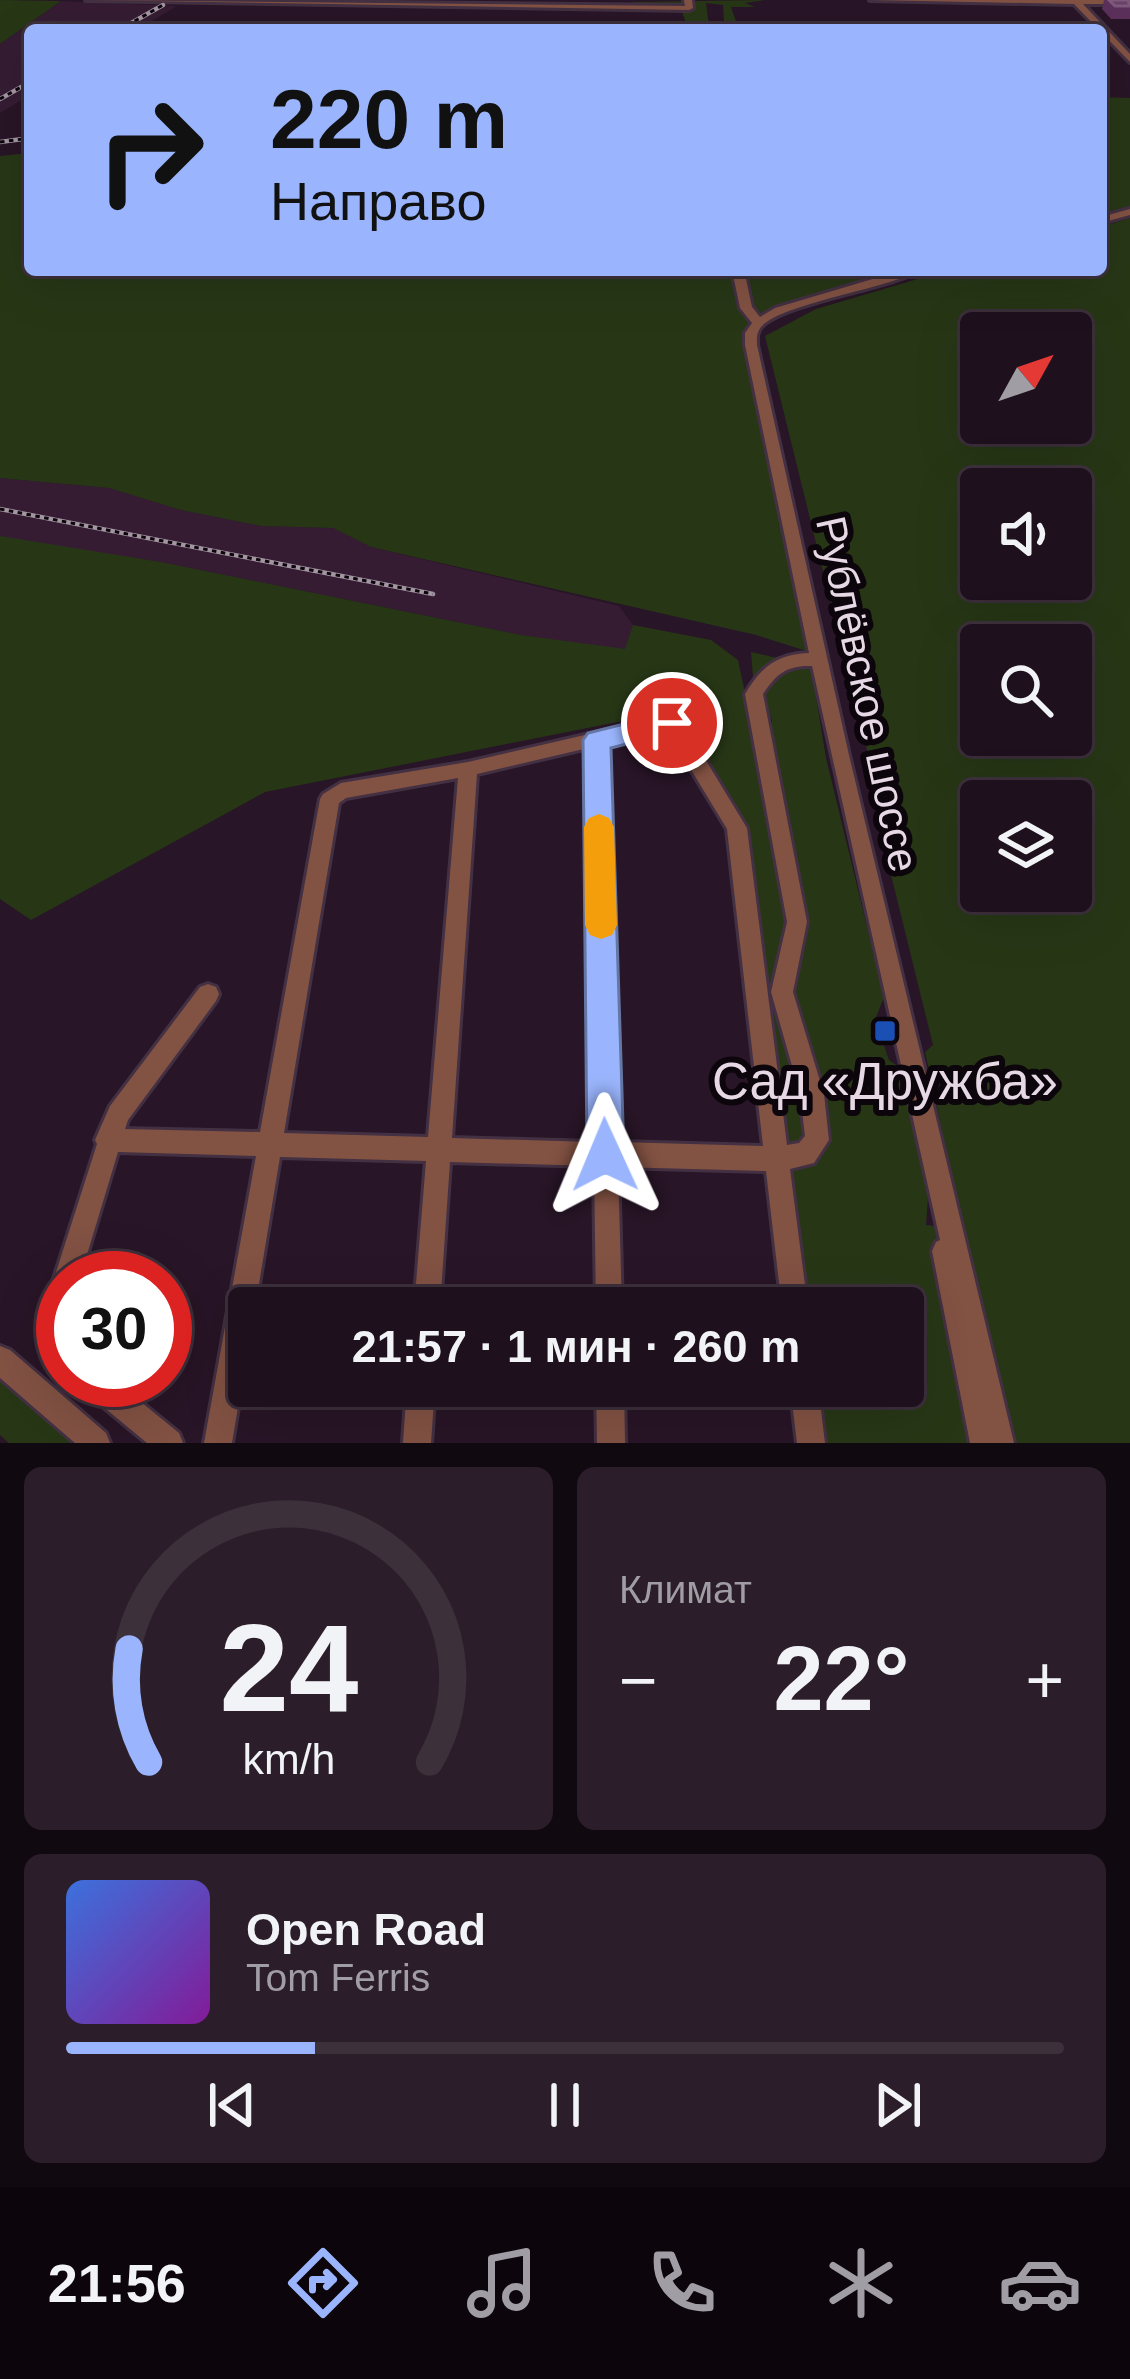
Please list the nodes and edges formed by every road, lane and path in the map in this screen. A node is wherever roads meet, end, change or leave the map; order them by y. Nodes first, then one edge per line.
1 (90, 0) edge
2 (874, 0) edge
3 (905, 0) edge
4 (1077, 2) edge
5 (1130, 2) edge
6 (689, 4) edge
7 (1097, 24) edge
8 (1107, 34) edge
9 (1130, 59) edge
10 (739, 276) edge
11 (895, 276) edge
12 (758, 323) junction
13 (820, 660) junction
14 (597, 740) junction
15 (468, 769) junction
16 (208, 994) dead end
17 (928, 1139) junction
18 (107, 1141) junction
19 (270, 1147) junction
20 (439, 1151) junction
21 (605, 1155) junction
22 (777, 1159) junction
23 (75, 1251) edge
24 (429, 1287) edge
25 (608, 1287) edge
26 (792, 1287) edge
27 (0, 1360) edge
28 (126, 1407) edge
29 (420, 1407) edge
30 (610, 1407) edge
31 (807, 1407) edge
32 (96, 1443) edge
33 (169, 1443) edge
34 (218, 1443) edge
35 (417, 1443) edge
36 (611, 1443) edge
37 (811, 1443) edge
38 (984, 1443) edge
39 (1004, 1443) edge

1 - 6 street
2 - 3 street
3 - 4 street
4 - 5 street
4 - 7 street
8 - 9 street
10 - 12 street, Рублёвское шоссе
11 - 12 street
12 - 13 street, Рублёвское шоссе
13 - 17 street, Рублёвское шоссе
13 - 22 street
14 - 15 street
14 - 21 street
14 - 22 street
15 - 19 street
15 - 20 street
16 - 18 street
17 - 38 street, Рублёвское шоссе
17 - 39 street, Рублёвское шоссе
18 - 19 street
18 - 23 street
19 - 20 street
19 - 34 street
20 - 21 street
20 - 24 street
21 - 22 street
21 - 25 street
22 - 26 street
27 - 32 street
28 - 33 street
29 - 35 street
30 - 36 street
31 - 37 street

